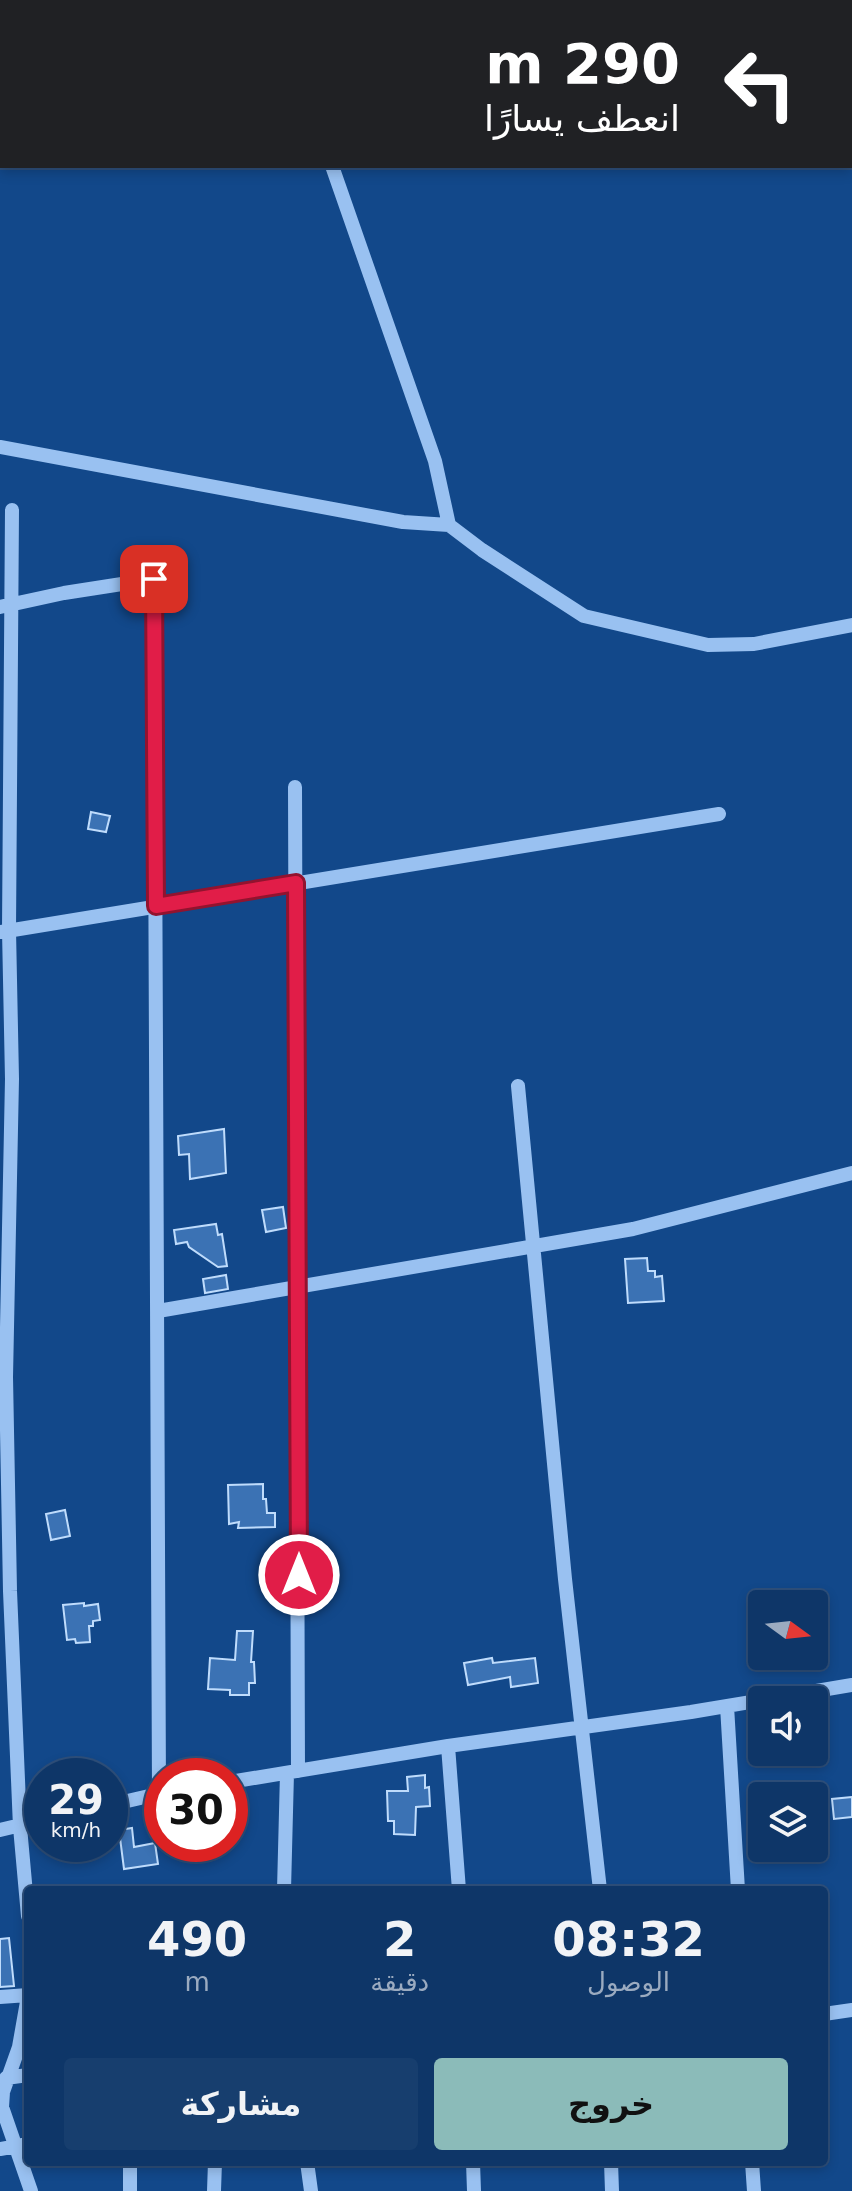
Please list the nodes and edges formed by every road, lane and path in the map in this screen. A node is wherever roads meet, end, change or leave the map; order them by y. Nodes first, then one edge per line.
1 (333, 168) edge
2 (0, 447) edge
3 (12, 510) dead end
4 (449, 525) junction
5 (154, 560) dead end
6 (154, 579) junction
7 (6, 606) edge
8 (852, 625) edge
9 (295, 787) dead end
10 (719, 814) dead end
11 (296, 883) junction
12 (156, 906) junction
13 (4, 931) edge
14 (518, 1086) dead end
15 (852, 1173) edge
16 (533, 1246) junction
17 (298, 1287) junction
18 (158, 1311) junction
19 (3, 1378) edge
20 (5, 1592) edge
21 (852, 1685) edge
22 (727, 1706) junction
23 (583, 1728) junction
24 (448, 1746) junction
25 (160, 1758) edge
26 (293, 1772) junction
27 (248, 1779) edge
28 (24, 1826) edge
29 (20, 1827) junction
30 (0, 1830) edge
31 (25, 1886) edge
32 (284, 1886) edge
33 (459, 1886) edge
34 (600, 1886) edge
35 (738, 1886) edge
36 (24, 1996) edge
37 (0, 1997) edge
38 (852, 2010) edge
39 (828, 2013) edge
40 (24, 2019) edge
41 (24, 2076) edge
42 (6, 2078) junction
43 (14, 2147) edge
44 (130, 2166) edge
45 (215, 2166) edge
46 (308, 2166) edge
47 (473, 2166) edge
48 (611, 2166) edge
49 (752, 2166) edge
50 (31, 2191) edge
51 (130, 2191) edge
52 (214, 2191) edge
53 (311, 2191) edge
54 (474, 2191) edge
55 (612, 2191) edge
56 (754, 2191) edge

1 - 4 street
2 - 4 street
3 - 7 street
4 - 8 street
5 - 6 street
6 - 7 street
6 - 12 street
7 - 13 street
9 - 11 street
10 - 11 street
11 - 12 street
11 - 17 street
12 - 13 street
12 - 18 street
13 - 19 street
14 - 16 street
15 - 16 street
16 - 17 street
16 - 23 street
17 - 18 street
17 - 26 street
18 - 25 street
19 - 20 street
20 - 29 street
21 - 22 street
22 - 23 street
22 - 35 street
23 - 24 street
23 - 34 street
24 - 26 street
24 - 33 street
26 - 27 street
26 - 32 street
28 - 29 street
29 - 30 street
29 - 31 street
36 - 37 street
38 - 39 street
40 - 42 street
41 - 42 street
42 - 43 street
43 - 50 street
44 - 51 street
45 - 52 street
46 - 53 street
47 - 54 street
48 - 55 street
49 - 56 street

